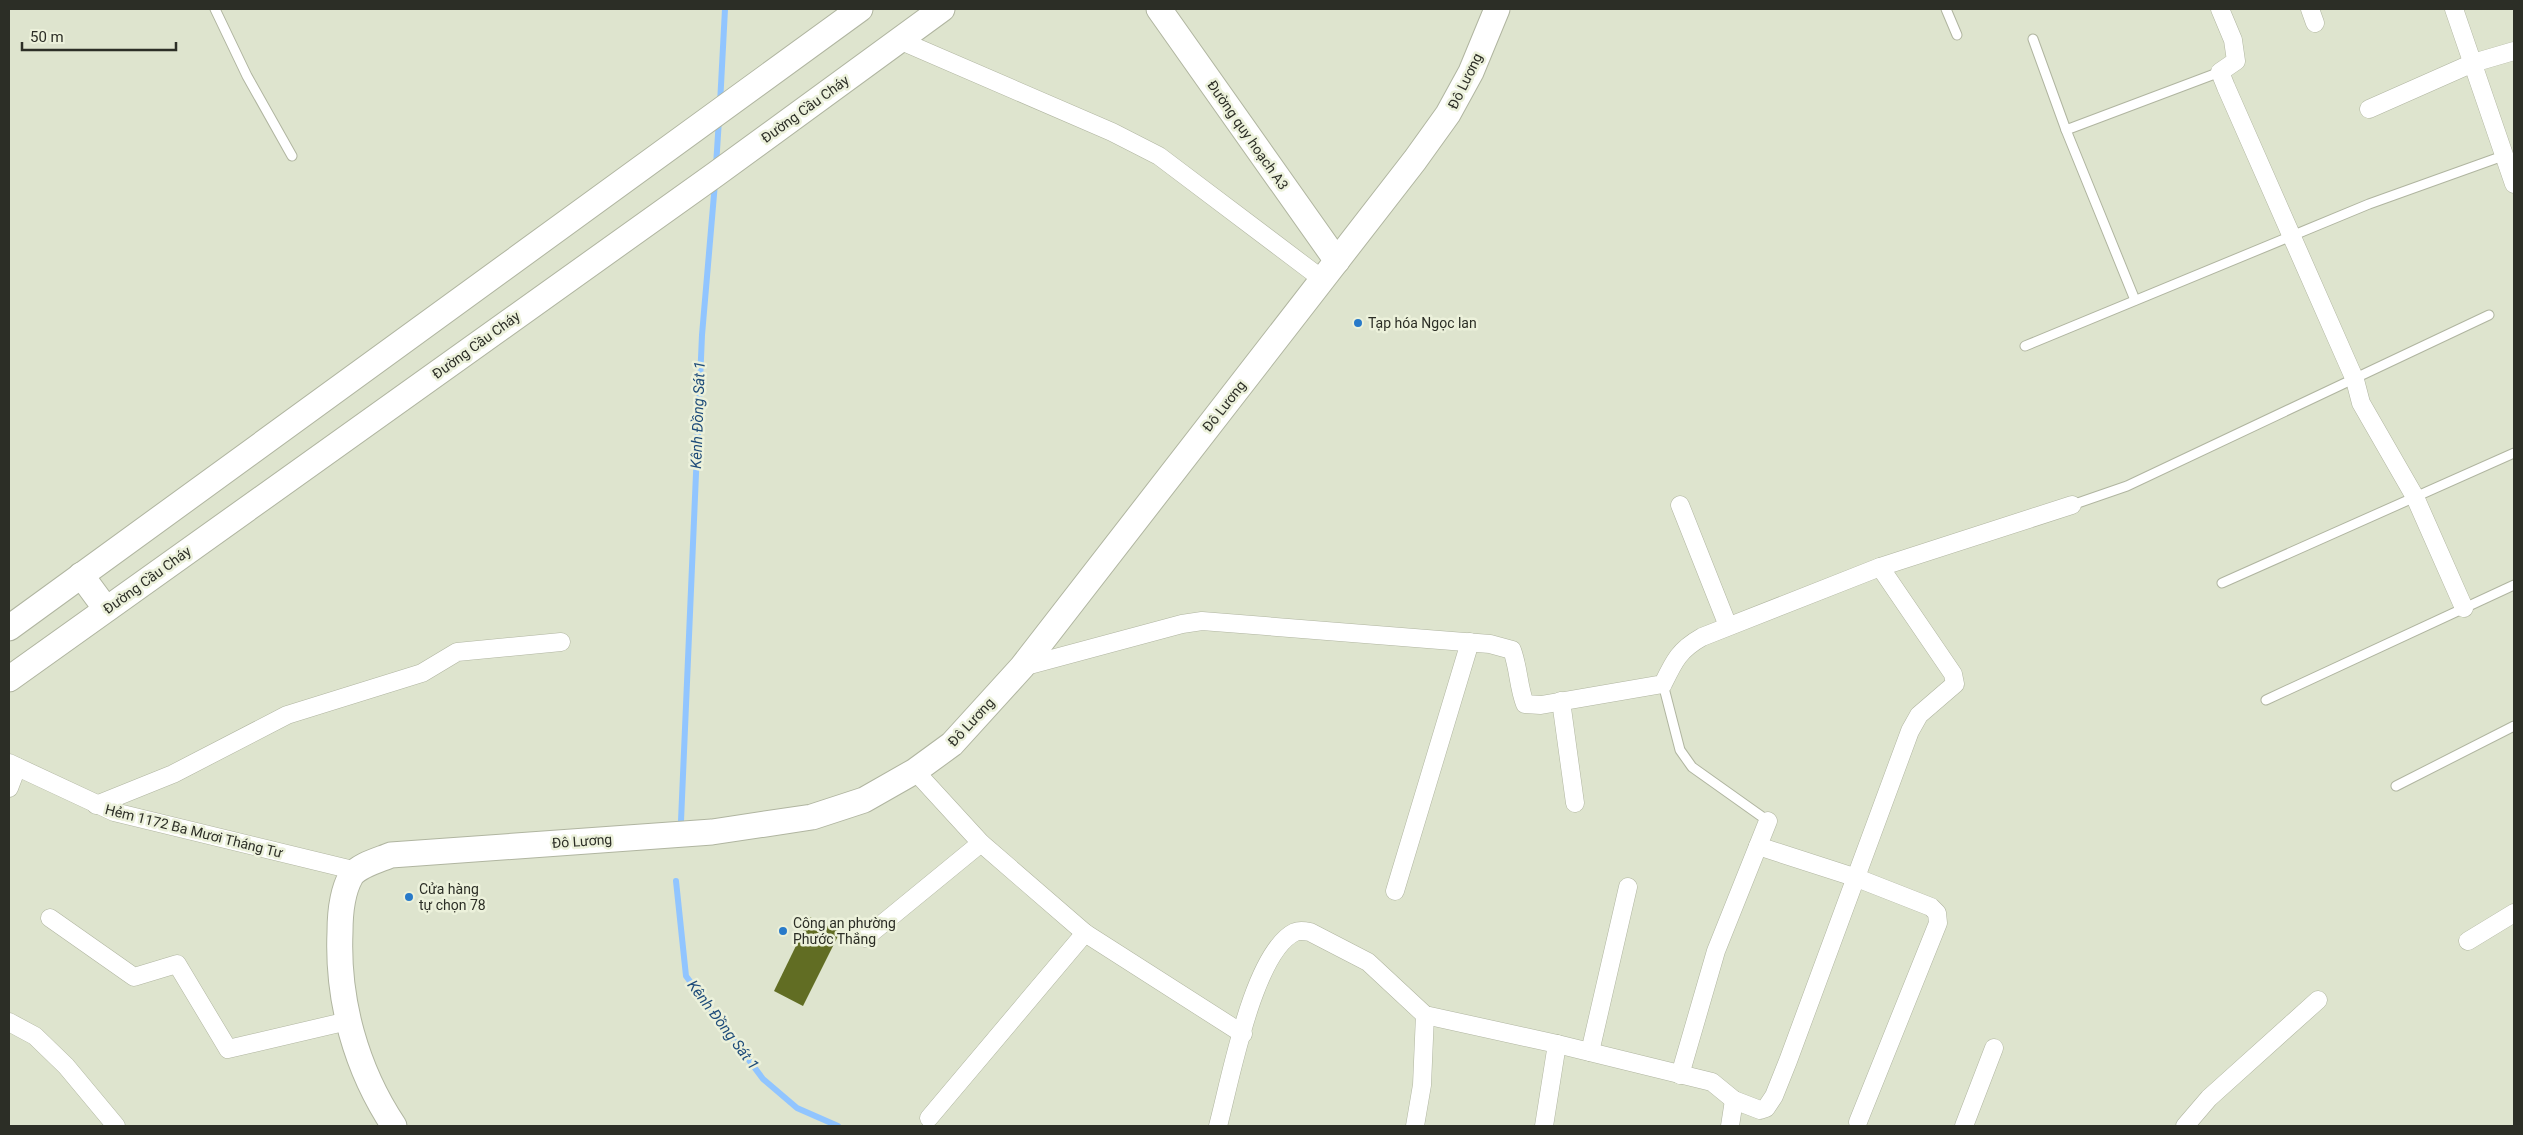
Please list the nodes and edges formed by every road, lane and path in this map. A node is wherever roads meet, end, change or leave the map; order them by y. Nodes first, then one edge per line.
1 (215, 9) edge
2 (860, 9) edge
3 (942, 9) edge
4 (1159, 9) edge
5 (1498, 9) edge
6 (1946, 9) edge
7 (2220, 9) edge
8 (2454, 9) edge
9 (1957, 35) dead end
10 (2033, 39) dead end
11 (899, 40) junction
12 (2514, 51) edge
13 (2473, 63) junction
14 (2220, 72) junction
15 (2368, 108) dead end
16 (2066, 130) junction
17 (292, 156) dead end
18 (2503, 156) junction
19 (2514, 184) edge
20 (2291, 238) junction
21 (1330, 270) junction
22 (2135, 300) junction
23 (2489, 315) dead end
24 (2025, 346) dead end
25 (2354, 380) junction
26 (2514, 453) edge
27 (2415, 497) junction
28 (1680, 505) dead end
29 (2072, 506) joint
30 (1880, 567) junction
31 (82, 575) junction
32 (2222, 583) dead end
33 (2514, 585) edge
34 (2464, 608) junction
35 (106, 609) junction
36 (1728, 626) junction
37 (9, 628) edge
38 (561, 642) dead end
39 (1470, 642) junction
40 (1022, 667) junction
41 (9, 679) edge
42 (1663, 684) junction
43 (2266, 700) dead end
44 (1561, 701) junction
45 (2514, 726) edge
46 (13, 765) edge
47 (915, 771) junction
48 (2396, 786) dead end
49 (9, 788) edge
50 (1575, 803) dead end
51 (96, 805) junction
52 (1768, 821) joint
53 (981, 843) junction
54 (1758, 846) junction
55 (357, 871) junction
56 (1857, 878) junction
57 (1628, 887) dead end
58 (1395, 891) dead end
59 (2514, 912) edge
60 (50, 918) dead end
61 (1085, 933) junction
62 (865, 938) dead end
63 (2468, 942) dead end
64 (2318, 1000) dead end
65 (1425, 1015) junction
66 (348, 1021) junction
67 (9, 1022) edge
68 (1242, 1034) junction
69 (1557, 1044) junction
70 (1994, 1048) dead end
71 (1590, 1052) junction
72 (1680, 1075) junction
73 (1734, 1100) junction
74 (929, 1118) dead end
75 (1858, 1122) dead end
76 (116, 1126) edge
77 (394, 1126) edge
78 (1218, 1126) edge
79 (1415, 1126) edge
80 (1544, 1126) edge
81 (1730, 1126) edge
82 (1964, 1126) edge
83 (2185, 1126) edge

1 - 17 lane
2 - 31 main road
3 - 11 main road, Đường Cầu Cháy
4 - 21 main road, Đường quy hoạch A3
5 - 21 main road, Đô Lương
6 - 9 lane
7 - 14 street
8 - 13 street
10 - 16 lane
11 - 21 street
11 - 35 main road, Đường Cầu Cháy
12 - 13 street
13 - 15 street
13 - 18 street
14 - 16 lane
14 - 20 street
16 - 22 lane
18 - 19 street
18 - 20 lane
20 - 22 lane
20 - 25 street
21 - 40 main road, Đô Lương
22 - 24 lane
23 - 25 lane
25 - 27 street
25 - 29 lane
26 - 27 lane
27 - 32 lane
27 - 34 street
28 - 36 street
29 - 30 street
30 - 36 street
30 - 56 street
31 - 35 main road
31 - 37 main road
33 - 34 lane
34 - 43 lane
35 - 41 main road, Đường Cầu Cháy
36 - 42 street
38 - 51 street
39 - 40 street
39 - 44 street
39 - 58 street
40 - 47 main road, Đô Lương
42 - 44 street
42 - 52 lane
44 - 50 street
45 - 48 lane
46 - 49 street
46 - 51 street, Hẻm 1172 Ba Mươi Tháng Tư
47 - 53 street
47 - 55 main road, Đô Lương
51 - 55 street, Hẻm 1172 Ba Mươi Tháng Tư
52 - 54 street
53 - 61 street
53 - 62 street
54 - 56 street
54 - 72 street
55 - 66 main road
56 - 73 street
56 - 75 street
57 - 71 street
59 - 63 street
60 - 66 street
61 - 68 street
61 - 74 street
64 - 83 street
65 - 68 street
65 - 69 street
65 - 79 street
66 - 77 main road
67 - 76 street
68 - 78 street
69 - 71 street
69 - 80 street
70 - 82 street
71 - 72 street
72 - 73 street
73 - 81 street

